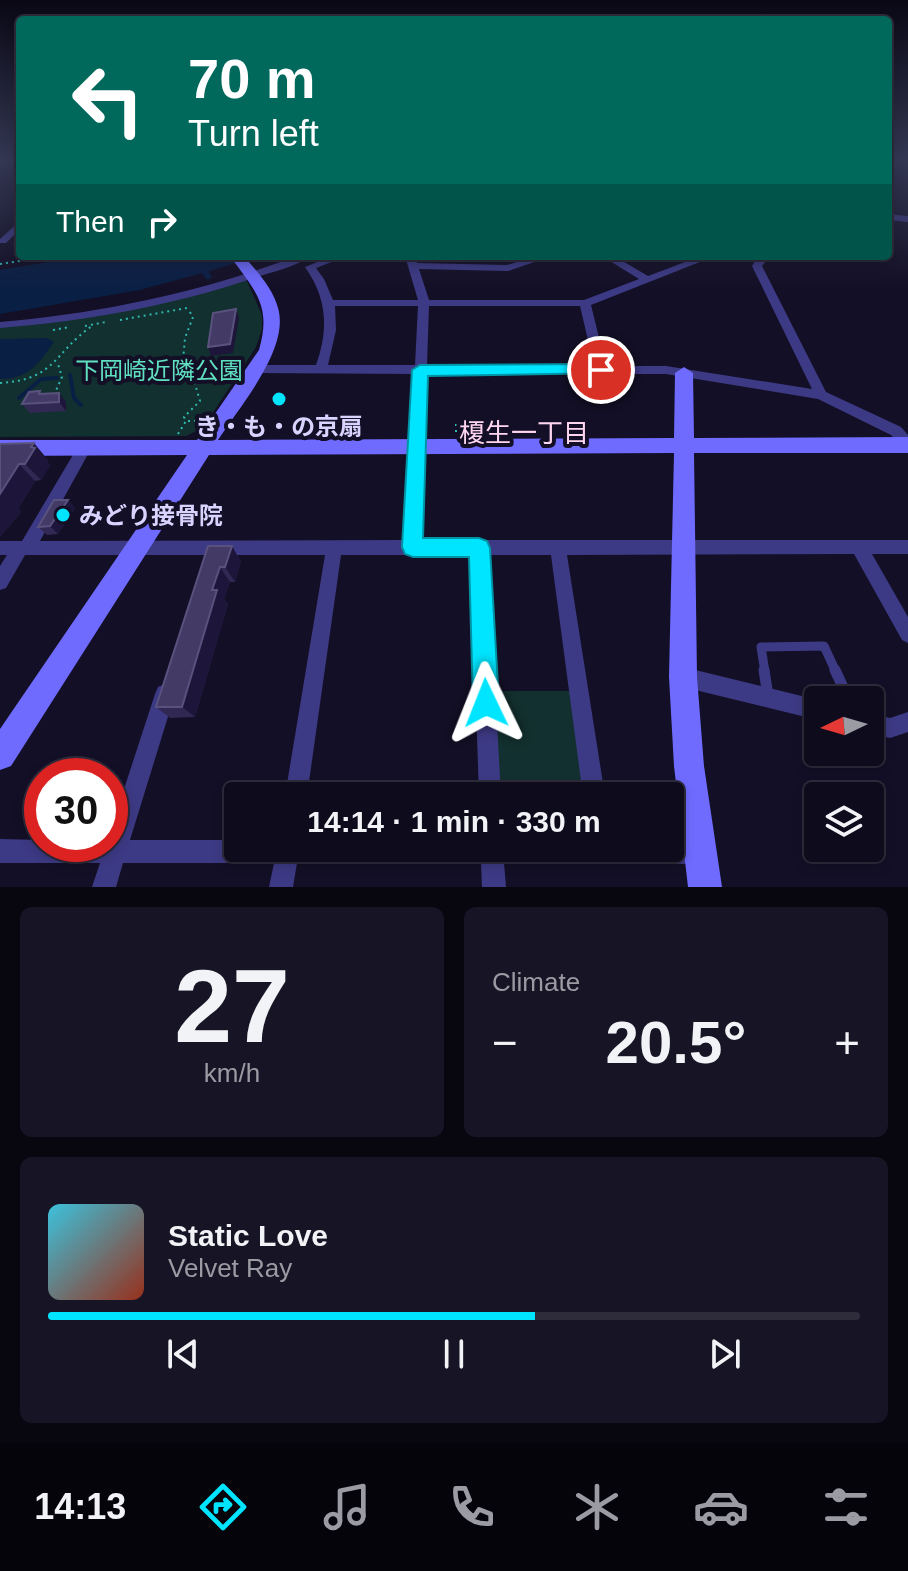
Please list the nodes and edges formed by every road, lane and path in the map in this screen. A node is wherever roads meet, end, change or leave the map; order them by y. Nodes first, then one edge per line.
1 (27, 260) edge
2 (240, 260) edge
3 (294, 260) edge
4 (330, 260) edge
5 (534, 260) edge
6 (614, 260) edge
7 (700, 260) edge
8 (761, 260) edge
9 (412, 261) edge
10 (0, 264) edge
11 (252, 274) junction
12 (647, 280) junction
13 (424, 302) junction
14 (331, 303) junction
15 (585, 303) junction
16 (0, 325) edge
17 (65, 329) dead end
18 (71, 341) junction
19 (58, 363) junction
20 (254, 369) junction
21 (320, 370) junction
22 (420, 370) junction
23 (601, 370) junction
24 (684, 373) junction
25 (0, 383) edge
26 (821, 395) junction
27 (54, 397) edge
28 (186, 421) junction
29 (207, 422) dead end
30 (175, 439) dead end
31 (908, 444) edge
32 (204, 446) junction
33 (683, 446) junction
34 (85, 447) junction
35 (416, 447) junction
36 (0, 448) edge
37 (685, 546) junction
38 (413, 547) junction
39 (859, 547) junction
40 (908, 547) edge
41 (0, 548) edge
42 (23, 548) junction
43 (136, 548) junction
44 (334, 548) junction
45 (479, 548) junction
46 (558, 548) junction
47 (0, 582) edge
48 (908, 634) edge
49 (173, 668) edge
50 (683, 677) junction
51 (843, 686) edge
52 (768, 698) junction
53 (804, 707) edge
54 (908, 722) edge
55 (884, 726) edge
56 (0, 755) edge
57 (298, 782) edge
58 (489, 782) edge
59 (592, 782) edge
60 (128, 810) edge
61 (224, 850) edge
62 (0, 851) edge
63 (24, 851) edge
64 (128, 851) edge
65 (684, 852) edge
66 (700, 852) junction
67 (112, 862) edge
68 (286, 862) edge
69 (493, 862) edge
70 (104, 887) edge
71 (281, 887) edge
72 (494, 887) edge
73 (705, 887) edge

1 - 10 path
2 - 11 street
3 - 11 street
4 - 14 street
5 - 9 street
6 - 12 street
7 - 12 street
8 - 26 street
9 - 13 street
11 - 16 street
11 - 20 street
12 - 15 street
13 - 14 street
13 - 15 street
13 - 22 street
14 - 21 street
15 - 23 street
17 - 18 path
18 - 19 path
18 - 28 path
19 - 25 path
19 - 27 path
20 - 21 street
20 - 32 street
21 - 22 street
22 - 23 street
22 - 35 street
23 - 24 street
24 - 26 street
24 - 33 street
26 - 31 street
28 - 29 path
28 - 30 path
31 - 33 street
32 - 34 street
32 - 35 street
32 - 43 street
33 - 35 street
33 - 37 street
34 - 36 street
34 - 42 street
35 - 38 street
37 - 39 street
37 - 46 street
37 - 50 street
38 - 44 street
38 - 45 street
39 - 40 street
39 - 48 street
41 - 42 street
42 - 43 street
42 - 47 street
43 - 44 street
43 - 56 street
44 - 57 street
45 - 46 street
45 - 58 street
46 - 59 street
49 - 60 street
50 - 52 street
50 - 66 street
51 - 52 lane
52 - 53 street
54 - 55 street
61 - 64 street
62 - 63 street
65 - 66 street
66 - 73 street
67 - 70 street
68 - 71 street
69 - 72 street

